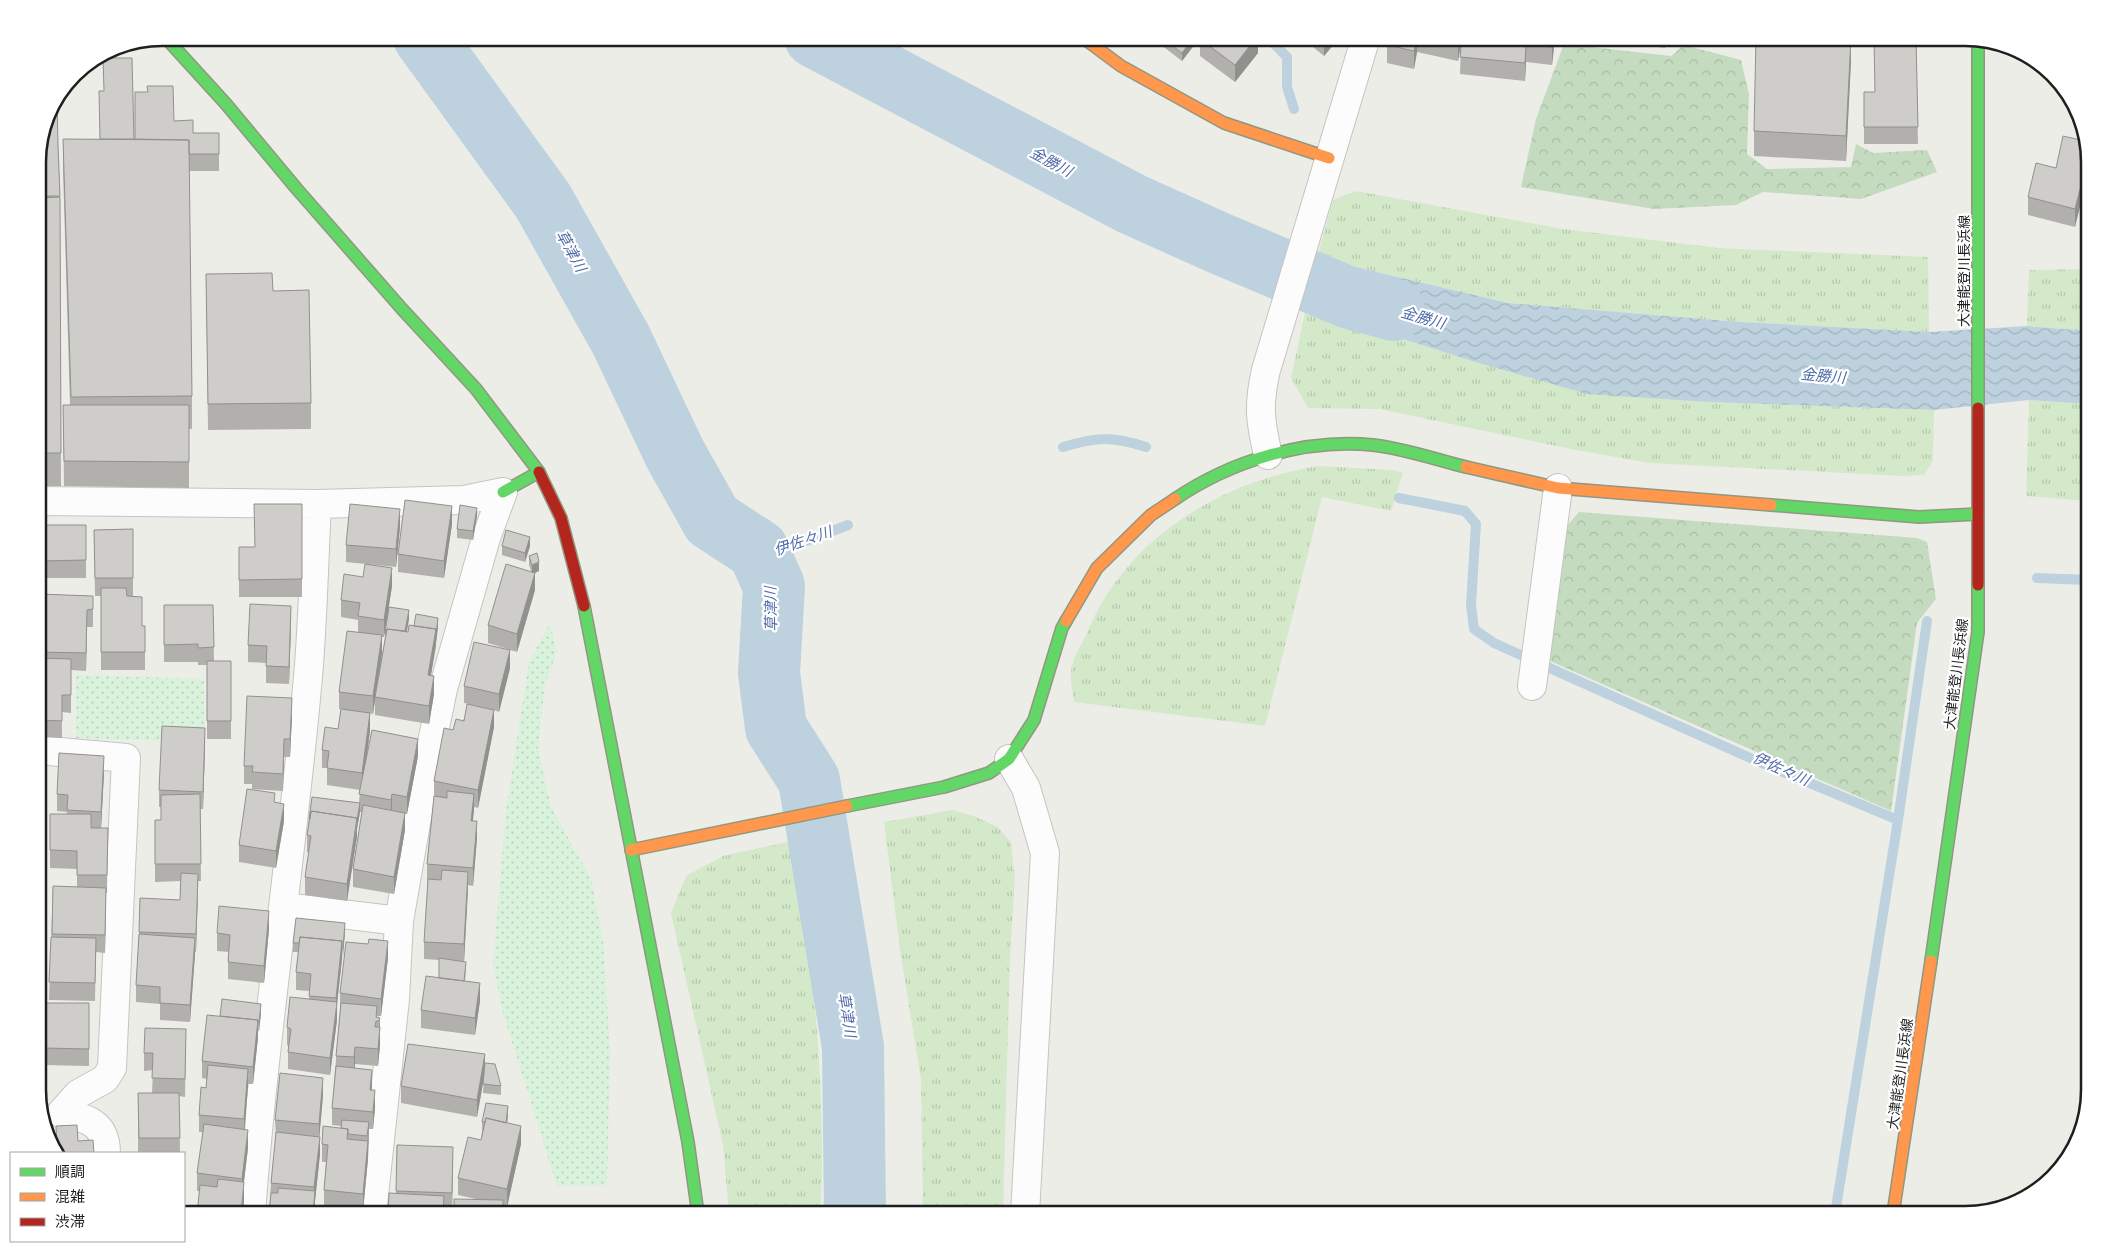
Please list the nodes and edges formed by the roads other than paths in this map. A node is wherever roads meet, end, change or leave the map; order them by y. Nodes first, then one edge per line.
1 (172, 46) edge
2 (1093, 46) edge
3 (1364, 46) edge
4 (1978, 47) edge
5 (1326, 167) junction
6 (1268, 455) junction
7 (538, 472) junction
8 (1558, 488) junction
9 (503, 492) junction
10 (46, 501) edge
11 (317, 504) junction
12 (1978, 514) junction
13 (1532, 686) dead end
14 (46, 751) edge
15 (1009, 759) junction
16 (632, 850) junction
17 (284, 907) junction
18 (399, 921) junction
19 (52, 1115) edge
20 (106, 1152) edge
21 (252, 1206) edge
22 (373, 1206) edge
23 (697, 1206) edge
24 (1025, 1206) edge
25 (1893, 1206) edge

1 - 7 street
2 - 5 street
3 - 5 street
4 - 12 street, 大津能登川長浜線
5 - 6 street
6 - 8 street
6 - 15 street
7 - 9 street
7 - 16 street
8 - 12 street
8 - 13 street
9 - 11 street
9 - 18 street
10 - 11 street
11 - 17 street
12 - 25 street, 大津能登川長浜線
14 - 19 street
15 - 16 street
15 - 24 street
16 - 23 street
17 - 18 street
17 - 21 street
18 - 22 street
19 - 20 street

